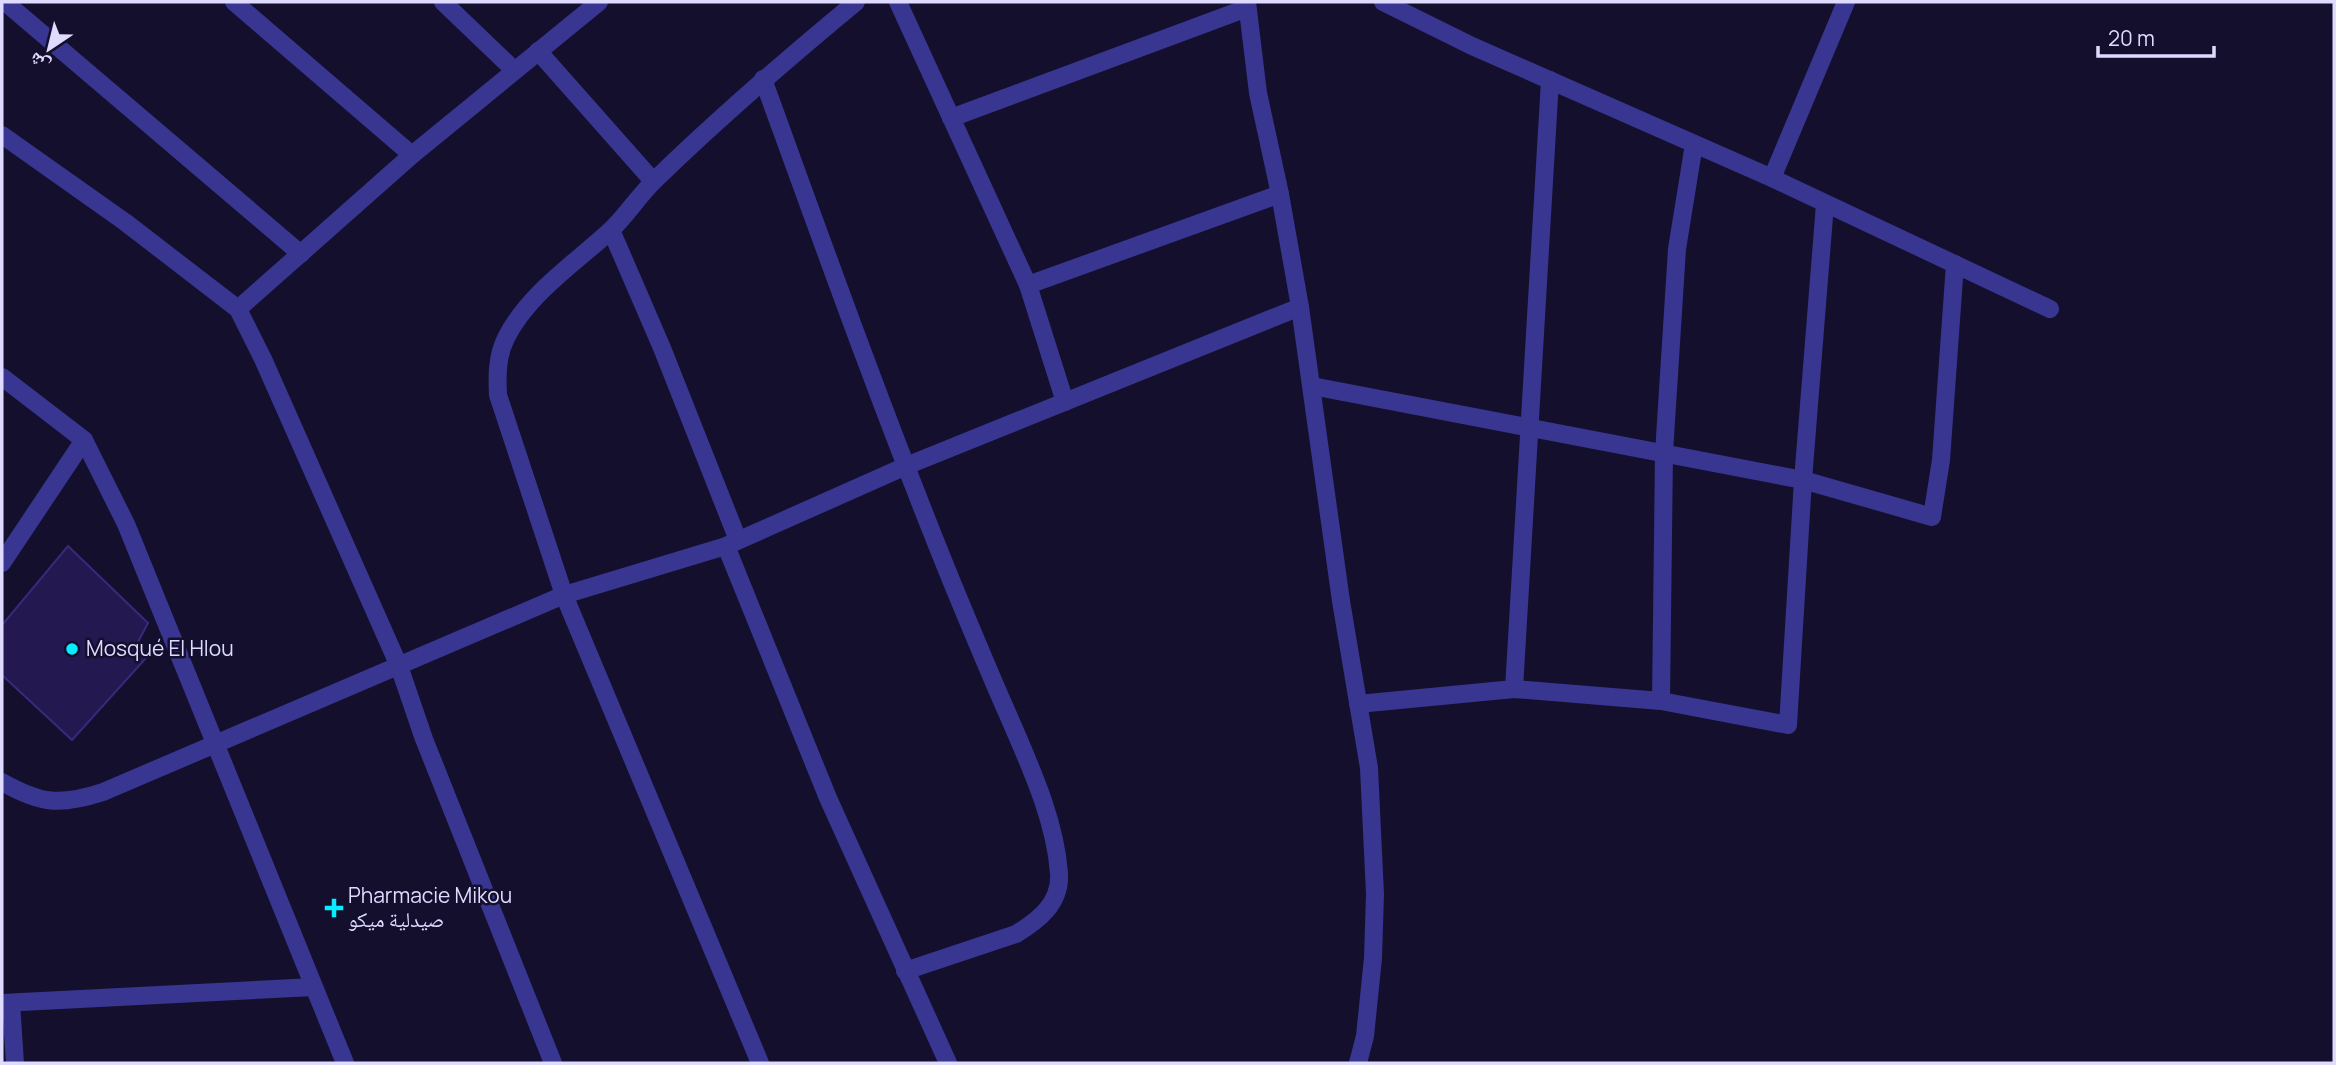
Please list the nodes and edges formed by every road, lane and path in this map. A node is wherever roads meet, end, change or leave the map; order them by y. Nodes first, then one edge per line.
1 (5, 2) edge
2 (234, 2) edge
3 (443, 2) edge
4 (599, 2) edge
5 (856, 2) edge
6 (898, 2) edge
7 (1383, 2) edge
8 (1846, 2) edge
9 (1247, 5) edge
10 (538, 51) junction
11 (514, 70) junction
12 (763, 79) junction
13 (1550, 80) junction
14 (951, 118) junction
15 (2, 135) edge
16 (1694, 144) junction
17 (412, 155) junction
18 (1772, 178) junction
19 (653, 181) junction
20 (1280, 194) junction
21 (1825, 204) junction
22 (611, 230) junction
23 (301, 254) junction
24 (1955, 264) junction
25 (1028, 285) junction
26 (1300, 307) junction
27 (238, 309) junction
28 (2050, 309) dead end
29 (2, 377) edge
30 (1312, 386) junction
31 (1065, 402) junction
32 (1530, 428) junction
33 (84, 440) junction
34 (1664, 453) junction
35 (905, 466) junction
36 (1803, 480) junction
37 (732, 543) junction
38 (2, 563) edge
39 (564, 595) junction
40 (398, 666) junction
41 (1514, 690) junction
42 (1661, 701) junction
43 (1358, 704) junction
44 (215, 746) junction
45 (2, 782) edge
46 (905, 971) junction
47 (314, 987) junction
48 (6, 1003) edge
49 (15, 1063) edge
50 (345, 1063) edge
51 (553, 1063) edge
52 (760, 1063) edge
53 (948, 1063) edge
54 (1358, 1063) edge

1 - 23 street
2 - 17 street
3 - 11 street
4 - 10 street
5 - 12 street
6 - 14 street
7 - 13 street
8 - 18 street
9 - 14 street
9 - 20 street
10 - 11 street
10 - 19 street
11 - 17 street
12 - 19 street
12 - 35 street
13 - 16 street
13 - 32 street
14 - 25 street
15 - 27 street
16 - 18 street
16 - 34 street
17 - 23 street
18 - 21 street
19 - 22 street
20 - 25 street
20 - 26 street
21 - 24 street
21 - 36 street
22 - 37 street
22 - 39 street
23 - 27 street
24 - 28 street
24 - 36 street
25 - 31 street
26 - 30 street
26 - 31 street
27 - 40 street
29 - 33 street
30 - 32 street
30 - 43 street
31 - 35 street
32 - 34 street
32 - 41 street
33 - 38 street
33 - 44 street
34 - 36 street
34 - 42 street
35 - 37 street
35 - 46 street
36 - 42 street
37 - 39 street
37 - 46 street
39 - 40 street
39 - 52 street
40 - 44 street
40 - 51 street
41 - 42 street
41 - 43 street
43 - 54 street
44 - 45 street
44 - 47 street
46 - 53 street
47 - 48 street
47 - 50 street
48 - 49 street

